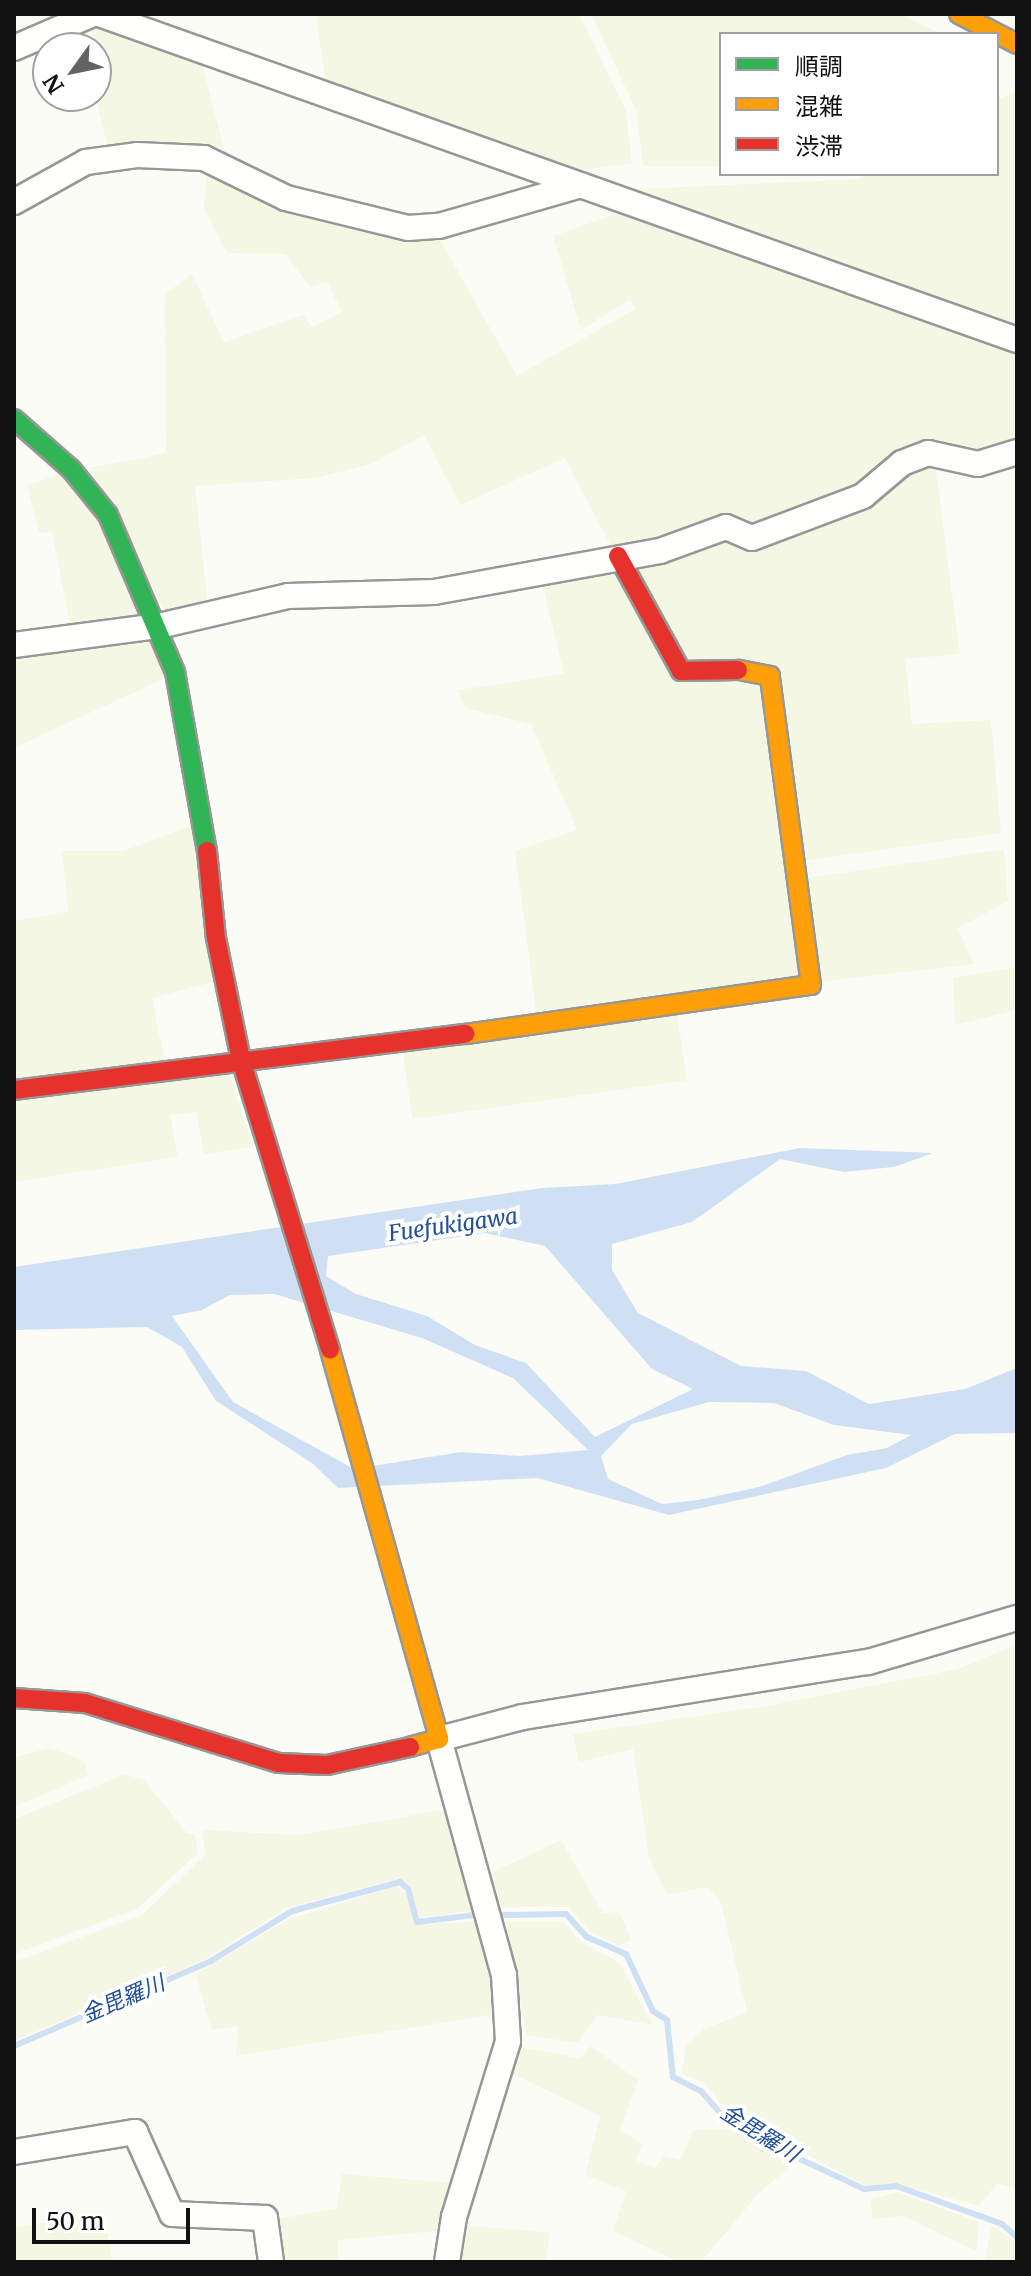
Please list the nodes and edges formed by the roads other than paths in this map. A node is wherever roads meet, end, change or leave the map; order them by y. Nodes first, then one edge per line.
1 (96, 14) edge
2 (959, 14) edge
3 (994, 32) edge
4 (999, 35) edge
5 (1017, 44) edge
6 (14, 48) edge
7 (581, 185) junction
8 (14, 202) edge
9 (1017, 340) edge
10 (14, 419) edge
11 (1017, 452) edge
12 (618, 556) junction
13 (159, 626) junction
14 (14, 645) edge
15 (241, 1060) junction
16 (14, 1090) edge
17 (1017, 1618) edge
18 (14, 1698) edge
19 (439, 1739) junction
20 (14, 2152) edge
21 (271, 2262) edge
22 (447, 2262) edge

1 - 6 street
1 - 7 street
2 - 3 street
4 - 5 street
7 - 8 street
7 - 9 street
10 - 13 street
11 - 12 street
12 - 13 street
12 - 15 street
13 - 14 street
13 - 15 street
15 - 16 street
15 - 19 street
17 - 19 street
18 - 19 street
19 - 22 street
20 - 21 street

